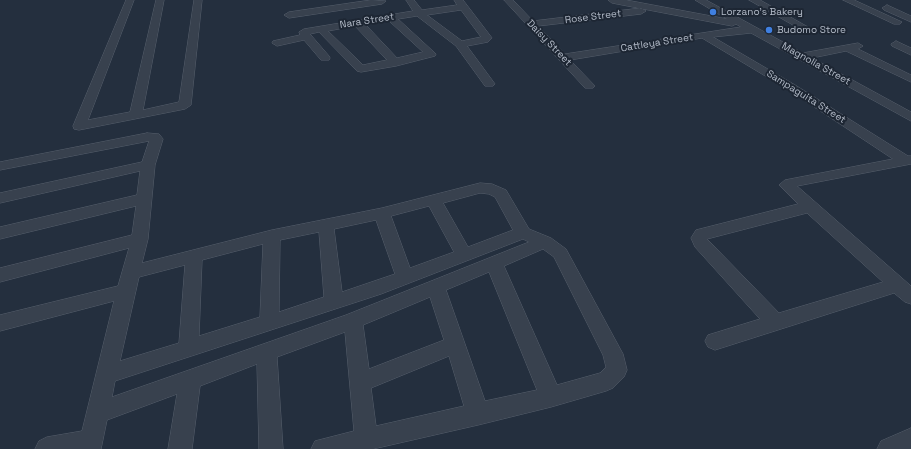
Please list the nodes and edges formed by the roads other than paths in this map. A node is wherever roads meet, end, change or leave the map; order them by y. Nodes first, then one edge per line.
1 (130, 0) edge
2 (160, 0) edge
3 (198, 0) edge
4 (407, 0) edge
5 (509, 0) edge
6 (612, 0) edge
7 (699, 0) edge
8 (753, 0) edge
9 (847, 0) edge
10 (866, 0) edge
11 (382, 1) dead end
12 (461, 4) edge
13 (654, 9) junction
14 (419, 13) junction
15 (289, 15) dead end
16 (390, 17) junction
17 (911, 19) edge
18 (897, 22) dead end
19 (358, 23) junction
20 (532, 24) junction
21 (746, 27) junction
22 (803, 27) dead end
23 (321, 29) junction
24 (705, 36) junction
25 (306, 37) junction
26 (911, 41) edge
27 (277, 43) dead end
28 (460, 44) junction
29 (866, 44) dead end
30 (848, 48) junction
31 (911, 52) edge
32 (804, 56) junction
33 (325, 58) dead end
34 (563, 58) junction
35 (396, 63) junction
36 (911, 79) edge
37 (489, 84) dead end
38 (590, 86) dead end
39 (136, 114) junction
40 (911, 117) edge
41 (909, 160) edge
42 (148, 165) junction
43 (0, 166) edge
44 (0, 198) edge
45 (433, 198) junction
46 (144, 199) junction
47 (809, 207) junction
48 (382, 213) junction
49 (326, 225) junction
50 (0, 233) edge
51 (524, 233) junction
52 (272, 236) junction
53 (140, 239) junction
54 (545, 242) junction
55 (194, 256) junction
56 (465, 256) junction
57 (494, 263) junction
58 (132, 272) junction
59 (0, 275) edge
60 (405, 278) junction
61 (897, 285) junction
62 (436, 287) junction
63 (126, 291) junction
64 (911, 298) edge
65 (334, 302) junction
66 (353, 321) junction
67 (0, 323) edge
68 (269, 323) junction
69 (776, 323) junction
70 (715, 341) dead end
71 (455, 345) junction
72 (188, 349) junction
73 (267, 352) junction
74 (108, 374) junction
75 (190, 378) junction
76 (360, 382) junction
77 (551, 397) junction
78 (98, 412) junction
79 (478, 414) junction
80 (911, 438) edge
81 (366, 439) junction
82 (90, 445) edge
83 (48, 449) edge
84 (180, 449) edge
85 (271, 449) edge
86 (323, 449) edge
87 (889, 449) edge

1 - 39 street
2 - 39 street
3 - 39 street
4 - 14 street
5 - 20 street, Daisy Street
6 - 13 street
7 - 21 street, Magnolia Street
8 - 22 street
9 - 18 street
10 - 17 street
11 - 15 street
12 - 14 street, Nara Street
12 - 28 street
13 - 20 street, Rose Street
13 - 21 street
14 - 16 street, Nara Street
14 - 28 street
16 - 19 street, Nara Street
16 - 35 street
19 - 23 street, Nara Street
19 - 35 street
20 - 34 street, Daisy Street
21 - 24 street, Cattleya Street
21 - 32 street, Magnolia Street
23 - 25 street, Nara Street
23 - 35 street
24 - 34 street, Cattleya Street
24 - 41 street, Sampaguita Street
25 - 27 street
25 - 33 street
26 - 31 street
28 - 37 street
29 - 30 street
30 - 32 street
30 - 36 street
32 - 40 street, Magnolia Street
34 - 38 street, Daisy Street
41 - 47 street
42 - 43 street
42 - 44 street
42 - 46 street
45 - 48 street
45 - 51 street
45 - 56 street
46 - 50 street
46 - 53 street
47 - 61 street
47 - 69 street
48 - 49 street
48 - 60 street
49 - 52 street
49 - 65 street
51 - 54 street
51 - 56 street
52 - 55 street
52 - 68 street
53 - 58 street
53 - 59 street
54 - 57 street
54 - 77 street
55 - 58 street
55 - 72 street
56 - 60 street
57 - 62 street
57 - 77 street
58 - 63 street
60 - 65 street
61 - 64 street
61 - 69 street
62 - 66 street
62 - 71 street
63 - 67 street
63 - 74 street
65 - 68 street
66 - 73 street
66 - 76 street
68 - 72 street
69 - 70 street
71 - 76 street
71 - 79 street
72 - 74 street
73 - 75 street
73 - 85 street
74 - 78 street
75 - 78 street
75 - 84 street
76 - 81 street
77 - 79 street
78 - 82 street
79 - 81 street
80 - 87 street
81 - 86 street
82 - 83 street

